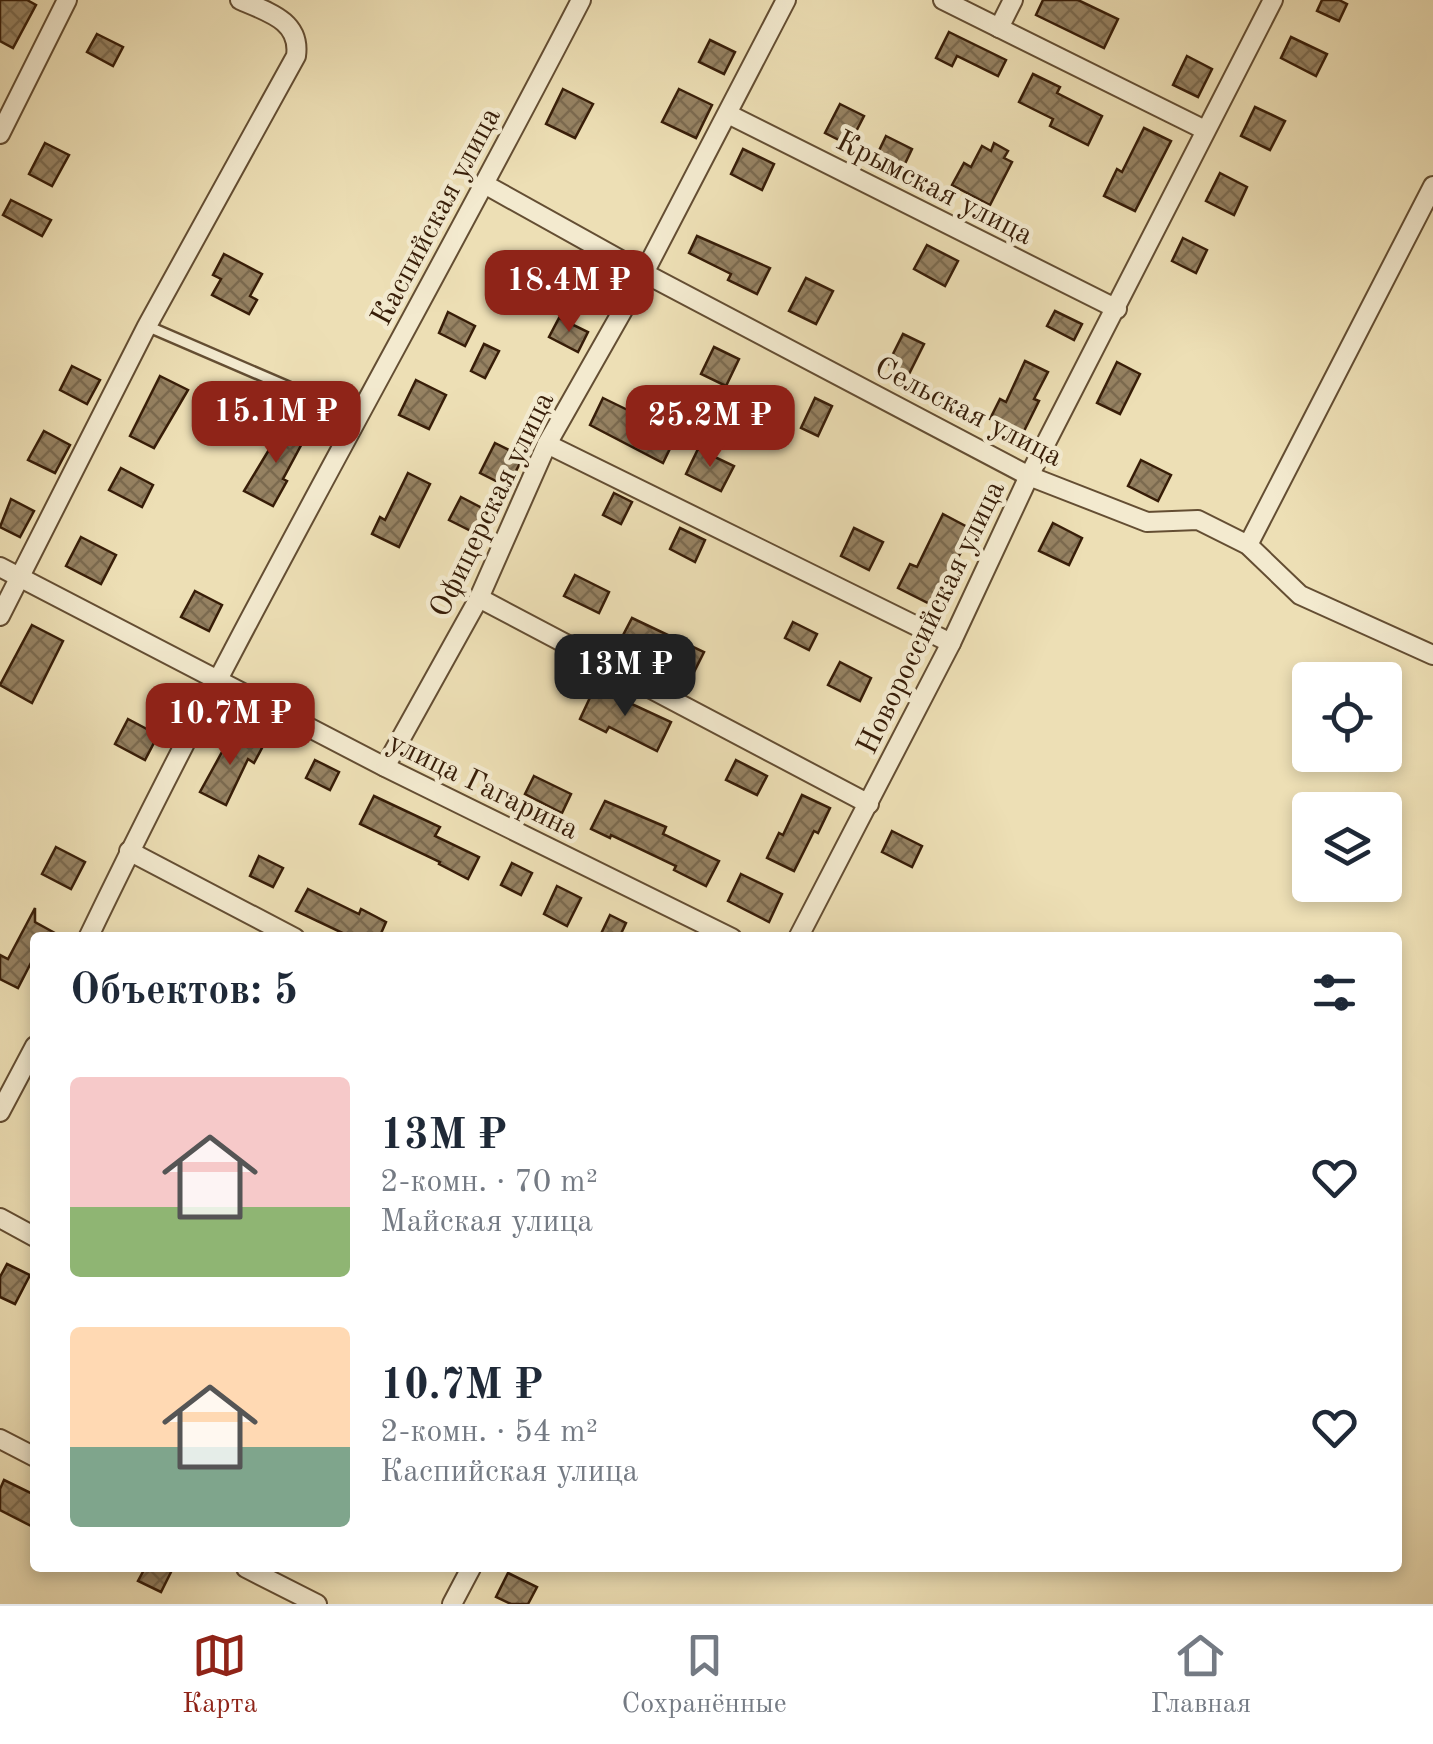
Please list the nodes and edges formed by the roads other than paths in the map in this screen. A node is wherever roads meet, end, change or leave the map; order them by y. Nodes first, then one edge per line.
1 (67, 0) edge
2 (240, 0) edge
3 (581, 0) edge
4 (786, 0) edge
5 (943, 0) edge
6 (1013, 0) edge
7 (1273, 0) edge
8 (999, 28) junction
9 (728, 114) junction
10 (1206, 130) junction
11 (0, 134) edge
12 (486, 185) junction
13 (1433, 186) edge
14 (644, 273) junction
15 (1117, 309) junction
16 (147, 326) junction
17 (358, 416) junction
18 (546, 444) junction
19 (1029, 476) junction
20 (1248, 544) junction
21 (0, 568) edge
22 (20, 578) junction
23 (479, 598) junction
24 (0, 616) edge
25 (951, 643) junction
26 (1433, 655) edge
27 (218, 680) junction
28 (385, 767) junction
29 (869, 804) junction
30 (129, 851) junction
31 (91, 932) edge
32 (284, 932) edge
33 (720, 932) edge
34 (801, 932) edge
35 (30, 1055) edge
36 (0, 1112) edge
37 (0, 1218) edge
38 (30, 1234) edge
39 (0, 1439) edge
40 (30, 1455) edge
41 (254, 1572) edge
42 (470, 1572) edge
43 (316, 1604) edge
44 (452, 1604) edge

1 - 11 street
2 - 16 street
3 - 12 street, Каспийская улица
4 - 9 street, Офицерская улица
5 - 8 street
6 - 8 street
7 - 10 street, Новороссийская улица
8 - 10 street
9 - 14 street, Офицерская улица
9 - 15 street, Крымская улица
10 - 15 street, Новороссийская улица
12 - 14 street, Сельская улица
12 - 17 street, Каспийская улица
13 - 20 street
14 - 18 street, Офицерская улица
14 - 19 street, Сельская улица
15 - 19 street, Новороссийская улица
16 - 17 lane
16 - 22 street
17 - 27 street, Каспийская улица
18 - 23 street, Офицерская улица
18 - 25 street
19 - 20 street, Сельская улица
19 - 25 street, Новороссийская улица
20 - 26 street, Сельская улица
21 - 22 street, улица Гагарина
22 - 24 street
22 - 27 street, улица Гагарина
23 - 28 street, Офицерская улица
23 - 29 street
25 - 29 street, Новороссийская улица
27 - 28 street, улица Гагарина
27 - 30 street, Каспийская улица
28 - 33 street, улица Гагарина
29 - 34 street, Новороссийская улица
30 - 31 street, Каспийская улица
30 - 32 street
35 - 36 street
37 - 38 street
39 - 40 street
41 - 43 street
42 - 44 street

